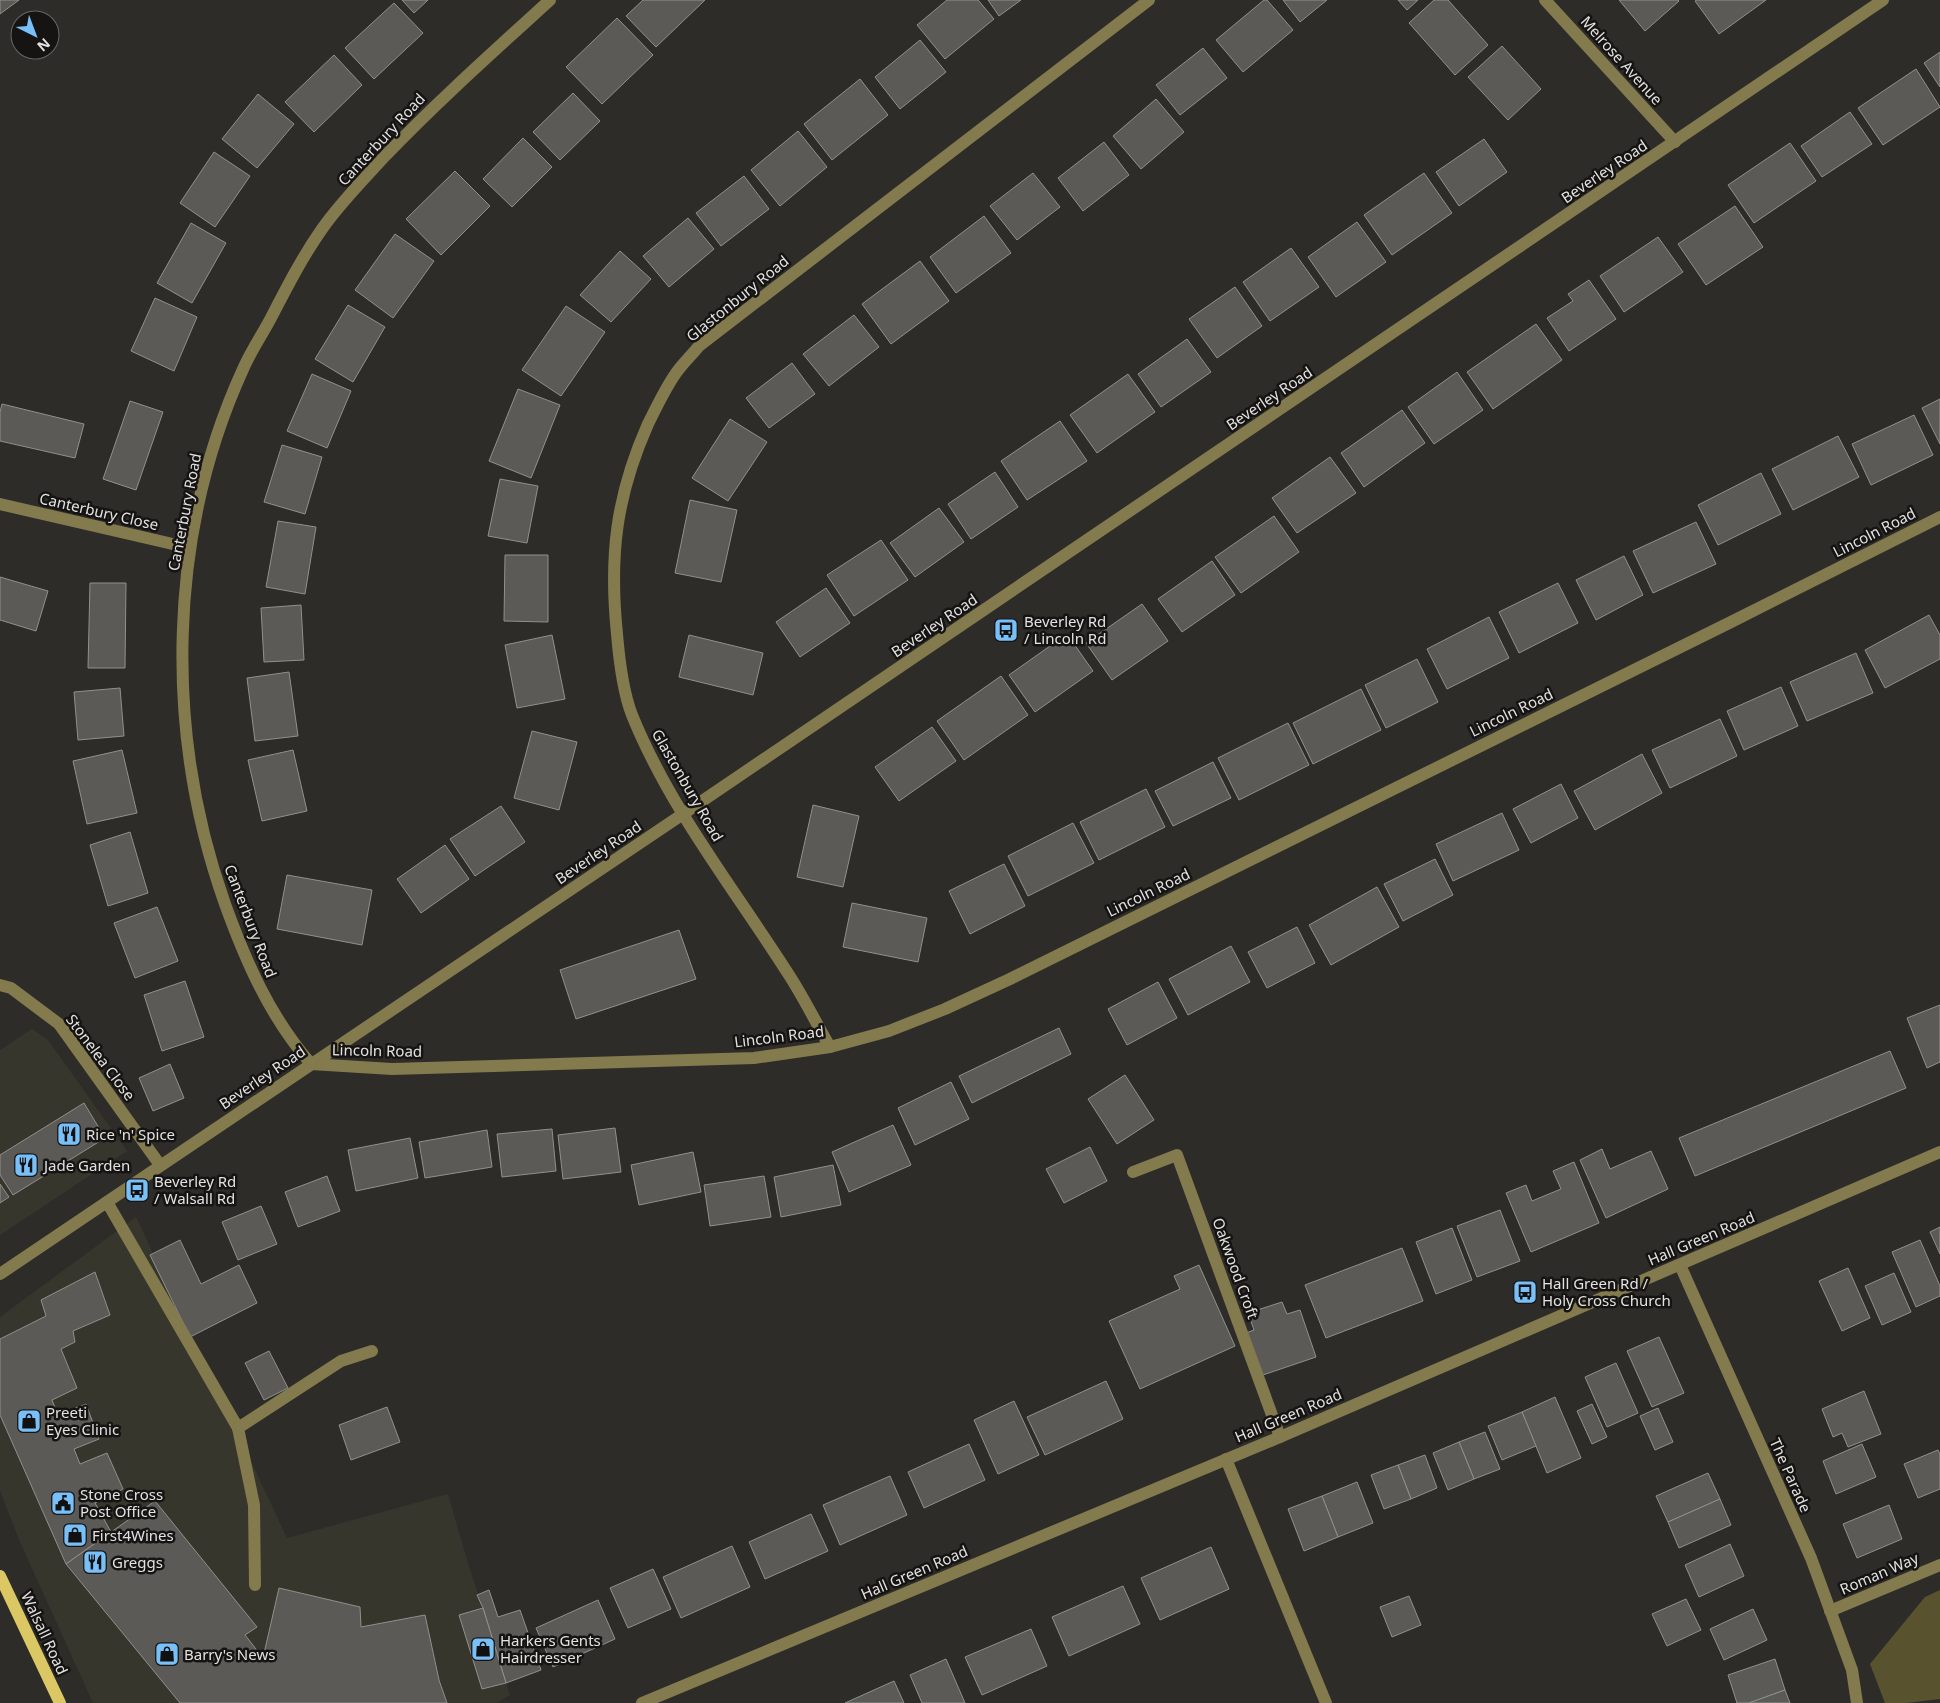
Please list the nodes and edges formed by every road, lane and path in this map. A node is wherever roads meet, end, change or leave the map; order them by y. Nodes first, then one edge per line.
1 (550, 0) edge
2 (1149, 0) edge
3 (1545, 0) edge
4 (1883, 0) edge
5 (1675, 142) junction
6 (0, 504) edge
7 (1940, 516) edge
8 (190, 548) junction
9 (683, 814) junction
10 (0, 985) edge
11 (830, 1047) junction
12 (311, 1064) junction
13 (1940, 1152) edge
14 (160, 1166) junction
15 (1133, 1172) dead end
16 (107, 1202) junction
17 (1680, 1265) junction
18 (0, 1274) edge
19 (372, 1351) dead end
20 (238, 1428) junction
21 (1280, 1437) junction
22 (1226, 1459) junction
23 (1940, 1565) edge
24 (0, 1576) edge
25 (255, 1585) dead end
26 (1830, 1611) junction
27 (60, 1703) edge
28 (644, 1703) edge
29 (1326, 1703) edge
30 (1857, 1703) edge

1 - 8 street, Canterbury Road
2 - 9 street, Glastonbury Road
3 - 5 street, Melrose Avenue
4 - 5 street, Beverley Road
5 - 9 street, Beverley Road
6 - 8 street, Canterbury Close
7 - 11 street, Lincoln Road
8 - 12 street, Canterbury Road
9 - 11 street, Glastonbury Road
9 - 12 street, Beverley Road
10 - 14 street, Stonelea Close
11 - 12 street, Lincoln Road
12 - 14 street, Beverley Road
13 - 17 street, Hall Green Road
14 - 16 street, Beverley Road
15 - 21 street, Oakwood Croft
16 - 18 street, Beverley Road
16 - 20 street
17 - 21 street, Hall Green Road
17 - 26 street, The Parade
19 - 20 street
20 - 25 street
21 - 22 street, Hall Green Road
22 - 28 street, Hall Green Road
22 - 29 street
23 - 26 street, Roman Way
24 - 27 main road, Walsall Road
26 - 30 street, The Parade

